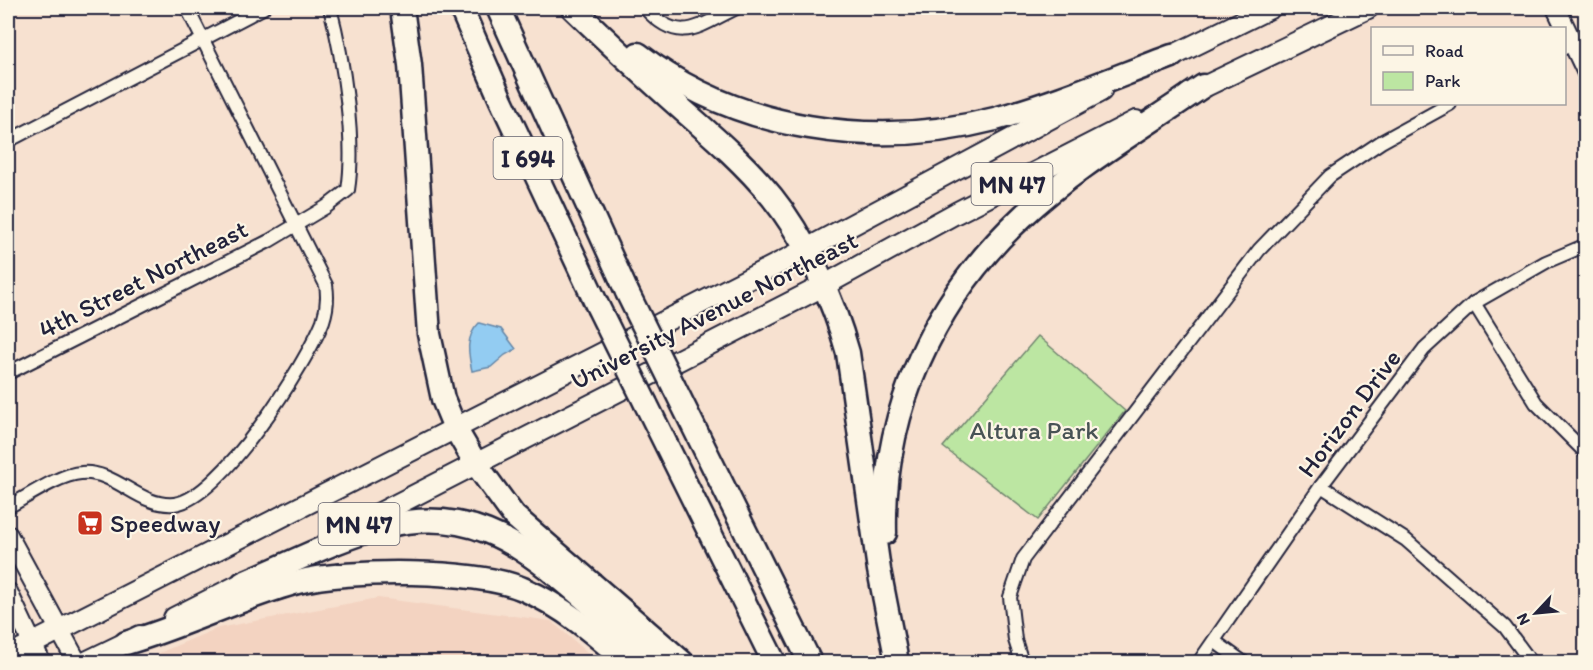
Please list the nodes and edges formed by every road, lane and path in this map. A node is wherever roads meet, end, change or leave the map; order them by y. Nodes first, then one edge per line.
1 (187, 8) edge
2 (263, 8) edge
3 (330, 8) edge
4 (402, 8) edge
5 (461, 8) edge
6 (498, 8) edge
7 (573, 8) edge
8 (578, 8) edge
9 (736, 8) edge
10 (1270, 8) edge
11 (1368, 8) edge
12 (1556, 8) edge
13 (650, 12) edge
14 (1566, 27) edge
15 (1566, 27) edge
16 (202, 39) junction
17 (1574, 43) edge
18 (1172, 56) junction
19 (1586, 71) edge
20 (1203, 86) junction
21 (1448, 105) edge
22 (8, 141) edge
23 (296, 223) junction
24 (1586, 245) edge
25 (805, 250) junction
26 (823, 286) junction
27 (1474, 303) junction
28 (8, 373) edge
29 (455, 428) junction
30 (1586, 453) edge
31 (476, 464) junction
32 (1321, 486) junction
33 (8, 507) edge
34 (8, 535) edge
35 (243, 584) junction
36 (8, 592) edge
37 (60, 631) junction
38 (1214, 641) junction
39 (126, 643) junction
40 (32, 644) junction
41 (8, 656) edge
42 (41, 663) edge
43 (77, 663) edge
44 (87, 663) edge
45 (627, 663) edge
46 (659, 663) edge
47 (682, 663) edge
48 (774, 663) edge
49 (810, 663) edge
50 (898, 663) edge
51 (1022, 663) edge
52 (1199, 663) edge
53 (1243, 663) edge
54 (1531, 663) edge

1 - 16 street
2 - 16 street
3 - 23 street, 4th Street Northeast
4 - 29 highway
5 - 48 highway, I 694, bridge
6 - 49 highway, I 694, bridge
7 - 25 highway
8 - 18 highway
9 - 13 street
10 - 18 main road, University Avenue Northeast / MN 47
11 - 20 main road, University Avenue Northeast / MN 47
12 - 15 street
14 - 17 street
16 - 22 street
16 - 23 street
17 - 19 street
18 - 25 main road, University Avenue Northeast / MN 47
20 - 26 main road, University Avenue Northeast / MN 47
20 - 50 highway
21 - 51 street
23 - 28 street, 4th Street Northeast
23 - 33 street
24 - 27 street, Horizon Drive
25 - 26 highway
25 - 29 main road, University Avenue Northeast / MN 47
26 - 31 main road, University Avenue Northeast / MN 47
26 - 50 highway
27 - 30 street
27 - 32 street, Horizon Drive
29 - 31 highway
29 - 37 main road, University Avenue Northeast / MN 47
31 - 35 main road, University Avenue Northeast / MN 47
31 - 47 highway
32 - 38 street, Horizon Drive
32 - 54 street
34 - 37 street
35 - 39 main road, University Avenue Northeast / MN 47
35 - 46 highway
36 - 40 street
37 - 40 main road, University Avenue Northeast / MN 47
37 - 43 street
38 - 52 street, Horizon Drive
38 - 53 street
39 - 44 main road, University Avenue Northeast / MN 47
39 - 45 highway
40 - 41 main road, University Avenue Northeast / MN 47
40 - 42 street

